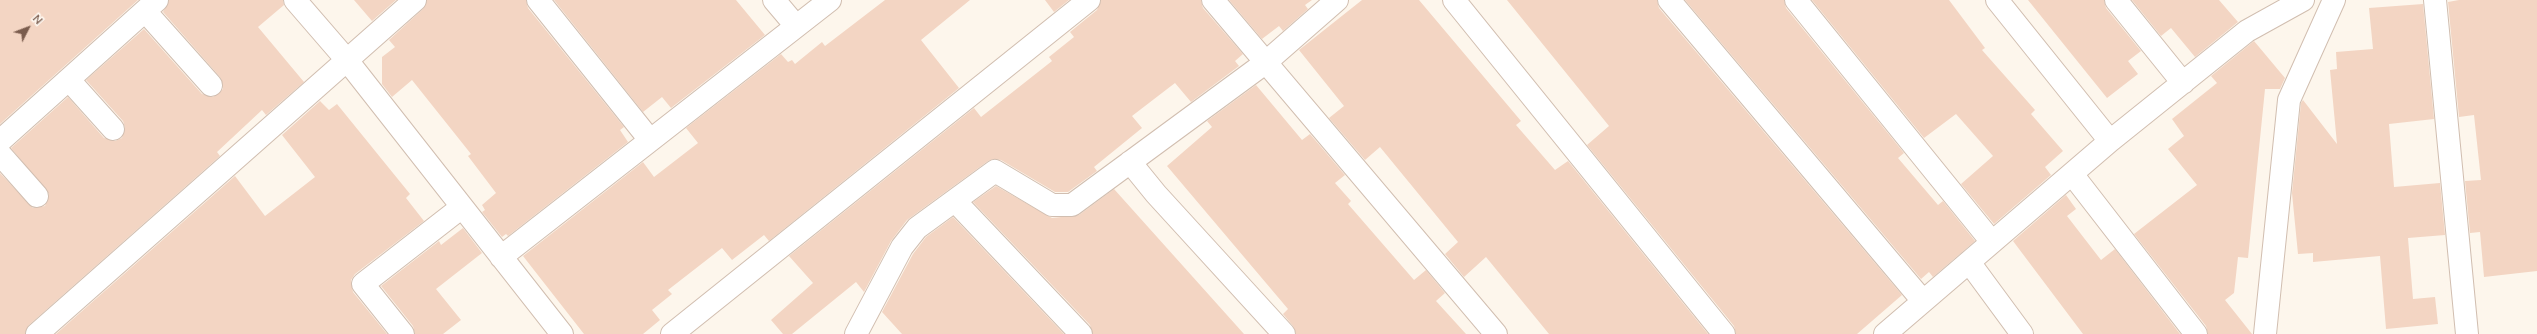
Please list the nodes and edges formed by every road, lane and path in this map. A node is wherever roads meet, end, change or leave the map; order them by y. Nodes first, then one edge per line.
1 (295, 0) edge
2 (415, 0) edge
3 (538, 0) edge
4 (774, 0) edge
5 (830, 0) edge
6 (1089, 0) edge
7 (1213, 0) edge
8 (1337, 0) edge
9 (1454, 0) edge
10 (1669, 0) edge
11 (1796, 0) edge
12 (1997, 0) edge
13 (2116, 0) edge
14 (2303, 0) edge
15 (2334, 0) edge
16 (2435, 0) edge
17 (151, 5) edge
18 (796, 26) junction
19 (346, 59) junction
20 (1265, 63) junction
21 (69, 80) junction
22 (2183, 83) junction
23 (211, 85) dead end
24 (112, 129) dead end
25 (650, 140) junction
26 (0, 141) edge
27 (2110, 141) junction
28 (0, 154) edge
29 (1130, 162) junction
30 (2072, 174) junction
31 (37, 196) dead end
32 (955, 201) junction
33 (462, 207) junction
34 (1992, 242) junction
35 (501, 257) junction
36 (1969, 262) junction
37 (1923, 301) junction
38 (37, 334) edge
39 (403, 334) edge
40 (562, 334) edge
41 (672, 334) edge
42 (856, 334) edge
43 (1081, 334) edge
44 (1284, 334) edge
45 (1496, 334) edge
46 (1724, 334) edge
47 (1885, 334) edge
48 (2022, 334) edge
49 (2196, 334) edge
50 (2265, 334) edge
51 (2467, 334) edge

1 - 19 street
2 - 19 street
3 - 25 street
4 - 18 street
5 - 18 street
6 - 41 street
7 - 20 street
8 - 20 street
9 - 46 street
10 - 37 street
11 - 34 street
12 - 27 street
13 - 22 street
14 - 22 street
15 - 50 street
16 - 51 street
17 - 21 street
17 - 23 street
18 - 25 street
19 - 33 street
19 - 38 street
20 - 29 street
20 - 45 street
21 - 24 street
21 - 26 street
22 - 27 street
25 - 35 street
27 - 30 street
28 - 31 street
29 - 32 street
29 - 44 street
30 - 34 street
30 - 49 street
32 - 42 street
32 - 43 street
33 - 35 street
33 - 39 street
34 - 36 street
35 - 40 street
36 - 37 street
36 - 48 street
37 - 47 street

